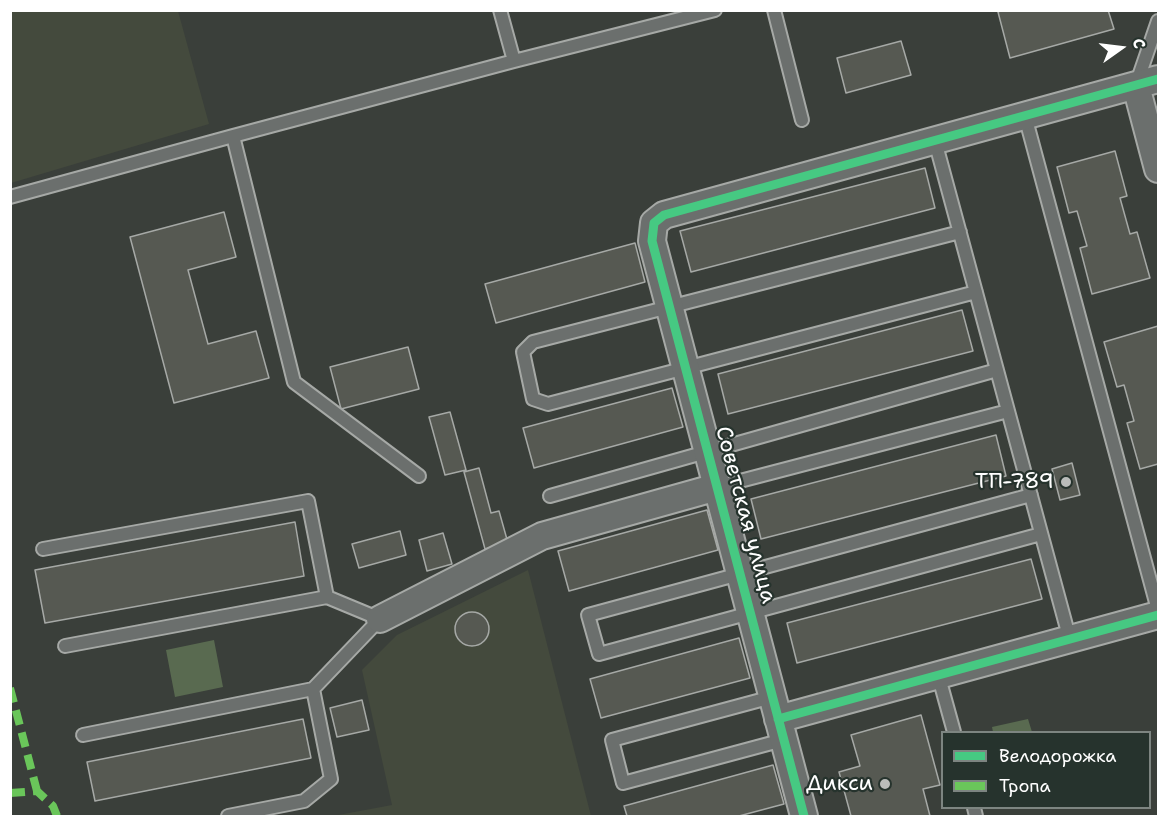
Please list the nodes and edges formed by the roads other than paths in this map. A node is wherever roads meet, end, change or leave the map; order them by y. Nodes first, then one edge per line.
1 (500, 10) edge
2 (715, 10) edge
3 (774, 10) edge
4 (1158, 21) edge
5 (514, 61) junction
6 (1147, 82) edge
7 (1025, 116) junction
8 (802, 120) dead end
9 (232, 136) junction
10 (935, 141) junction
11 (1158, 169) edge
12 (10, 198) edge
13 (960, 232) junction
14 (976, 292) junction
15 (669, 306) junction
16 (686, 369) junction
17 (997, 370) junction
18 (1008, 411) junction
19 (707, 451) junction
20 (419, 476) dead end
21 (717, 487) junction
22 (1031, 495) junction
23 (550, 496) dead end
24 (1041, 534) junction
25 (43, 549) dead end
26 (740, 574) junction
27 (327, 597) junction
28 (1158, 610) edge
29 (750, 612) junction
30 (1158, 615) edge
31 (380, 620) junction
32 (1070, 640) junction
33 (65, 646) dead end
34 (938, 674) junction
35 (314, 689) junction
36 (778, 719) junction
37 (954, 731) edge
38 (83, 735) dead end
39 (228, 816) edge
40 (804, 816) edge

1 - 5 lane
2 - 5 lane
3 - 8 lane
4 - 6 lane
5 - 9 lane
6 - 7 street
6 - 11 street
7 - 10 street
7 - 28 lane
9 - 12 lane
9 - 20 lane
10 - 13 lane
10 - 15 street, Советская улица
13 - 14 lane
13 - 15 lane
14 - 16 lane
14 - 17 lane
15 - 16 street, Советская улица
15 - 16 lane
16 - 19 street, Советская улица
17 - 18 lane
17 - 19 lane
18 - 21 lane
18 - 22 lane
19 - 21 street, Советская улица
19 - 23 lane
21 - 26 street, Советская улица
21 - 31 street
22 - 24 lane
22 - 26 lane
24 - 29 lane
24 - 32 lane
25 - 27 lane
26 - 29 street, Советская улица
26 - 29 lane
27 - 31 lane
27 - 33 lane
29 - 36 street, Советская улица
30 - 32 street
31 - 35 lane
32 - 34 street
34 - 36 street
34 - 37 lane
35 - 38 lane
35 - 39 lane
36 - 36 lane
36 - 40 street, Советская улица

